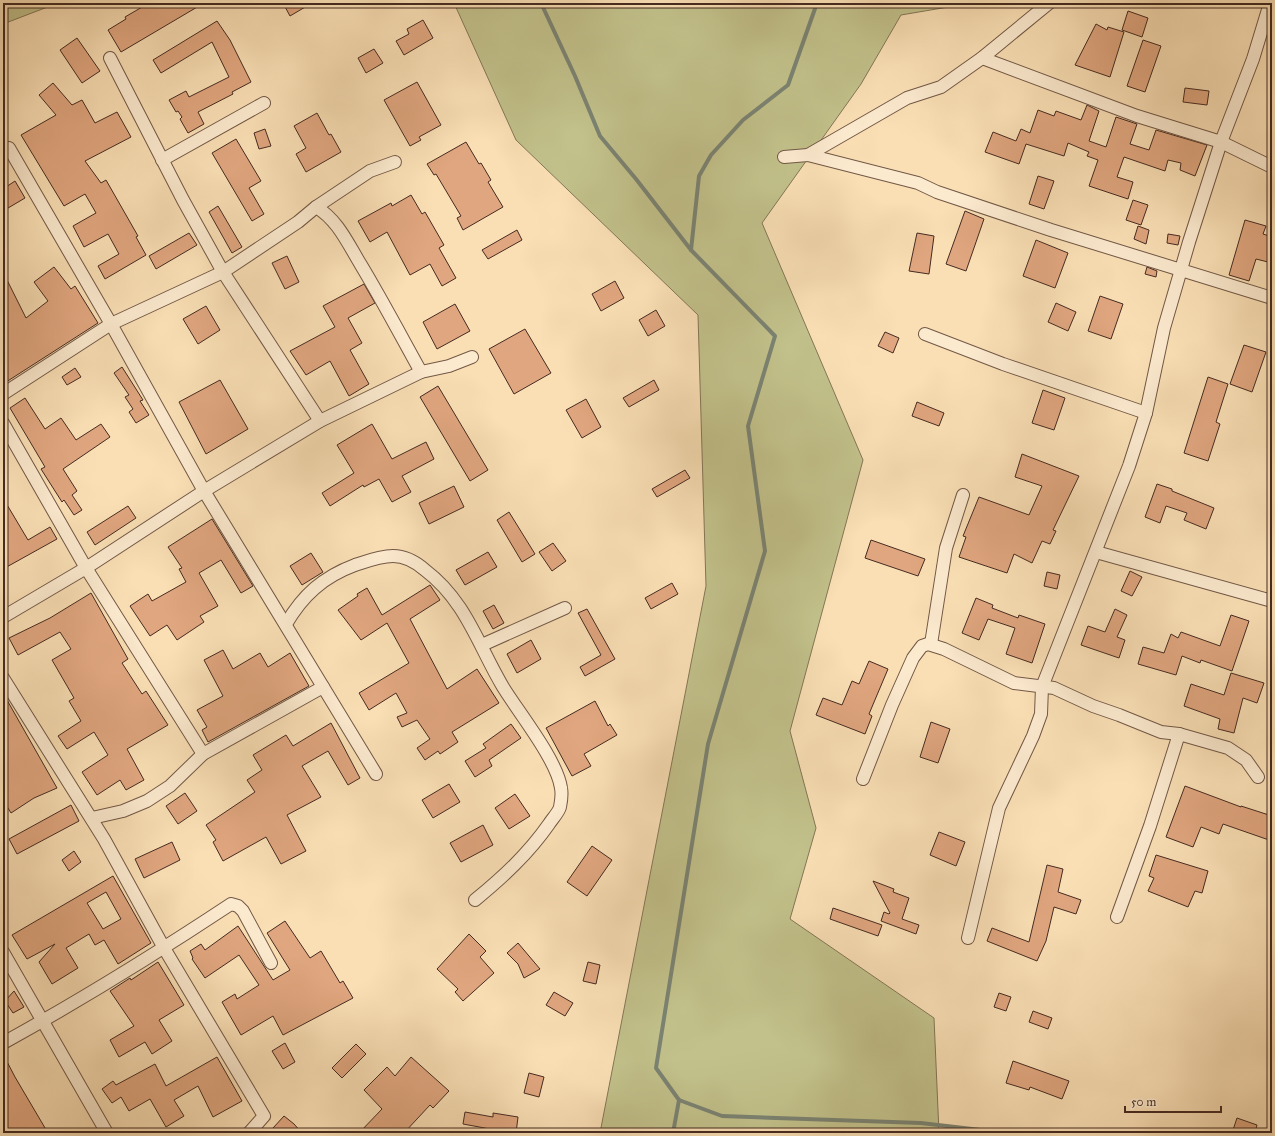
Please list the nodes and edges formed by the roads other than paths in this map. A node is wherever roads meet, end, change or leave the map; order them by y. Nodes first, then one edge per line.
1 (1048, 3) edge
2 (1270, 3) edge
3 (110, 58) dead end
4 (982, 58) junction
5 (264, 104) dead end
6 (1221, 142) junction
7 (9, 148) dead end
8 (808, 155) junction
9 (784, 157) dead end
10 (162, 160) junction
11 (395, 162) dead end
12 (1272, 168) edge
13 (316, 207) junction
14 (1181, 269) junction
15 (223, 272) junction
16 (1272, 298) edge
17 (111, 324) junction
18 (925, 334) dead end
19 (472, 357) dead end
20 (421, 372) junction
21 (3, 394) edge
22 (1146, 413) junction
23 (320, 421) junction
24 (3, 423) edge
25 (204, 491) junction
26 (964, 495) dead end
27 (1096, 552) junction
28 (86, 568) junction
29 (1272, 600) edge
30 (565, 608) dead end
31 (3, 617) edge
32 (286, 624) junction
33 (931, 644) junction
34 (482, 645) junction
35 (3, 678) edge
36 (323, 687) junction
37 (1042, 687) junction
38 (1179, 734) junction
39 (203, 754) junction
40 (376, 774) dead end
41 (1258, 777) dead end
42 (863, 779) dead end
43 (92, 818) junction
44 (475, 900) dead end
45 (1117, 917) dead end
46 (968, 938) dead end
47 (164, 948) junction
48 (3, 952) edge
49 (271, 964) dead end
50 (43, 1021) junction
51 (3, 1043) edge
52 (107, 1133) edge
53 (248, 1133) edge

1 - 4 street
2 - 6 street
3 - 10 street
4 - 6 street
4 - 8 street
5 - 10 street
6 - 12 street
6 - 14 street
7 - 17 street
8 - 9 street
8 - 14 street
10 - 15 street
11 - 13 street
13 - 15 street
13 - 20 street
14 - 16 street
14 - 22 street
15 - 17 street
15 - 23 street
17 - 21 street
17 - 25 street
18 - 22 street
19 - 20 street
20 - 23 street
22 - 27 street
23 - 25 street
24 - 28 street
25 - 28 street
25 - 32 street
26 - 33 street
27 - 29 street
27 - 37 street
28 - 31 street
28 - 39 street
30 - 34 street
32 - 34 street
32 - 36 street
33 - 37 street
33 - 42 street
34 - 44 street
35 - 43 street
36 - 39 street
36 - 40 street
37 - 38 street
37 - 46 street
38 - 41 street
38 - 45 street
39 - 43 street
43 - 47 street
47 - 49 street
47 - 50 street
47 - 53 street
48 - 50 street
50 - 51 street
50 - 52 street

